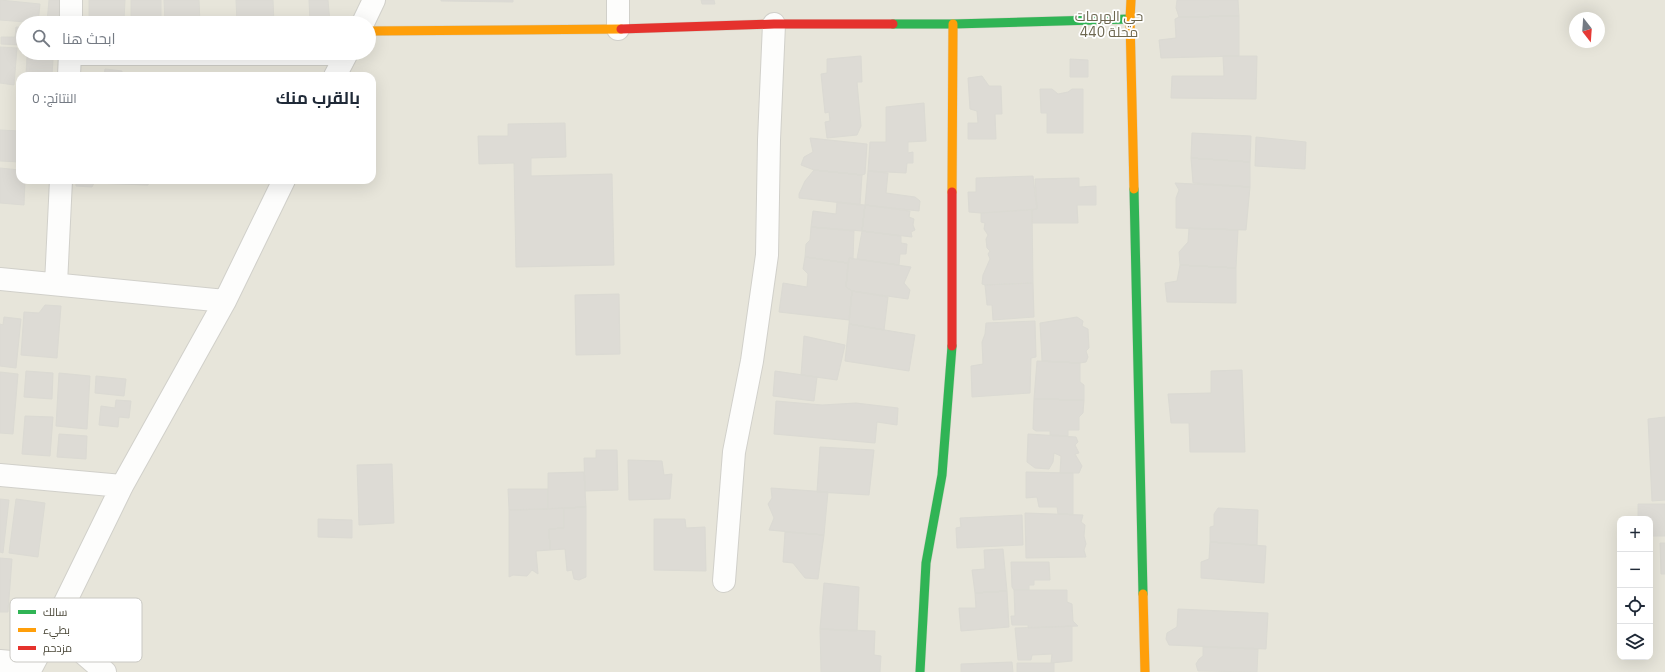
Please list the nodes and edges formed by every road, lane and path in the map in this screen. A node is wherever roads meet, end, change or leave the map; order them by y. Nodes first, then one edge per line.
1 (71, 0) edge
2 (374, 0) edge
3 (618, 0) edge
4 (1131, 0) edge
5 (71, 16) edge
6 (366, 16) edge
7 (1130, 19) junction
8 (774, 24) junction
9 (953, 24) junction
10 (618, 29) junction
11 (376, 31) edge
12 (70, 60) edge
13 (343, 60) edge
14 (69, 72) edge
15 (337, 72) edge
16 (61, 184) edge
17 (282, 184) edge
18 (0, 279) edge
19 (56, 284) junction
20 (225, 301) junction
21 (0, 474) edge
22 (122, 486) junction
23 (724, 581) dead end
24 (67, 598) edge
25 (0, 661) edge
26 (93, 662) edge
27 (31, 668) edge
28 (104, 672) edge
29 (920, 672) edge
30 (1145, 672) edge

1 - 5 street
2 - 6 street
3 - 10 street
4 - 7 street
7 - 9 street
7 - 30 street
8 - 9 street
8 - 10 street
8 - 23 street
9 - 29 street
10 - 11 street
12 - 14 street
13 - 15 street
16 - 19 street
17 - 20 street
18 - 19 street
19 - 20 street
20 - 22 street
21 - 22 street
22 - 24 street
25 - 27 street
26 - 28 street

